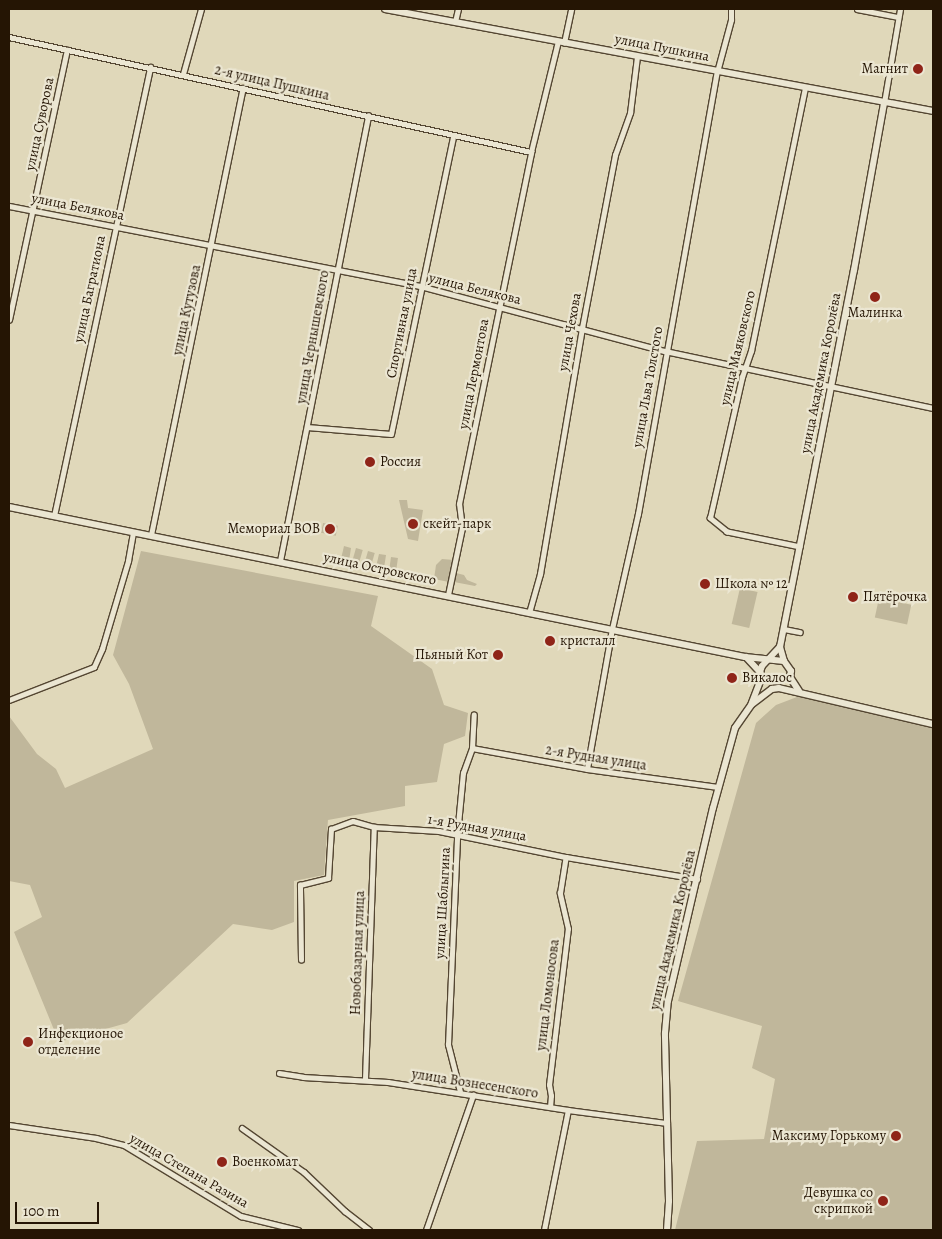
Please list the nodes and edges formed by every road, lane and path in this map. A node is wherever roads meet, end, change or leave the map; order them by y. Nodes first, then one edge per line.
1 (201, 9) edge
2 (385, 9) edge
3 (458, 9) edge
4 (571, 9) edge
5 (731, 9) edge
6 (857, 9) edge
7 (900, 9) edge
8 (898, 17) junction
9 (455, 22) junction
10 (9, 37) edge
11 (561, 42) junction
12 (67, 50) junction
13 (637, 56) junction
14 (150, 67) junction
15 (717, 72) junction
16 (183, 74) junction
17 (243, 88) junction
18 (805, 88) junction
19 (884, 103) junction
20 (933, 111) edge
21 (368, 116) junction
22 (453, 136) junction
23 (531, 152) junction
24 (9, 206) edge
25 (33, 211) junction
26 (115, 226) junction
27 (212, 245) junction
28 (336, 269) junction
29 (420, 286) junction
30 (499, 306) junction
31 (9, 320) edge
32 (582, 328) junction
33 (666, 351) junction
34 (745, 370) junction
35 (831, 387) junction
36 (933, 408) edge
37 (307, 427) junction
38 (9, 507) edge
39 (54, 516) junction
40 (134, 532) junction
41 (151, 536) junction
42 (800, 547) junction
43 (280, 561) junction
44 (448, 595) junction
45 (530, 612) junction
46 (612, 629) junction
47 (784, 629) junction
48 (800, 632) dead end
49 (780, 647) junction
50 (745, 657) junction
51 (768, 660) junction
52 (784, 661) junction
53 (760, 676) junction
54 (790, 677) junction
55 (776, 689) junction
56 (798, 691) junction
57 (9, 700) edge
58 (752, 704) junction
59 (474, 716) dead end
60 (933, 724) edge
61 (472, 748) junction
62 (587, 769) junction
63 (718, 787) junction
64 (374, 827) junction
65 (458, 835) junction
66 (566, 857) junction
67 (697, 880) junction
68 (301, 960) dead end
69 (278, 1073) dead end
70 (365, 1079) junction
71 (460, 1092) junction
72 (473, 1095) junction
73 (550, 1107) junction
74 (568, 1110) junction
75 (667, 1123) junction
76 (9, 1125) edge
77 (242, 1128) dead end
78 (298, 1230) edge
79 (370, 1230) edge
80 (426, 1230) edge
81 (544, 1230) edge
82 (667, 1230) edge

1 - 16 street
2 - 9 street, улица Пушкина
3 - 9 street
4 - 11 street, улица Лермонтова
5 - 15 street, улица Льва Толстого
6 - 8 street
7 - 8 street
8 - 19 street
9 - 11 street, улица Пушкина
10 - 12 street, 2-я улица Пушкина
11 - 13 street, улица Пушкина
11 - 23 street, улица Лермонтова
12 - 14 street, 2-я улица Пушкина
12 - 25 street, улица Суворова
13 - 15 street, улица Пушкина
13 - 32 street, улица Чехова
14 - 16 street, 2-я улица Пушкина
14 - 26 street, улица Багратиона
15 - 18 street, улица Пушкина
15 - 33 street, улица Льва Толстого
16 - 17 street, 2-я улица Пушкина
17 - 21 street, 2-я улица Пушкина
17 - 27 street, улица Кутузова
18 - 19 street, улица Пушкина
18 - 34 street, улица Маяковского
19 - 20 street, улица Пушкина
19 - 35 street, улица Академика Королёва
21 - 22 street, 2-я улица Пушкина
21 - 28 street, улица Чернышевского
22 - 23 street, 2-я улица Пушкина
22 - 29 street, Спортивная улица
23 - 30 street, улица Лермонтова
24 - 25 street, улица Белякова
25 - 26 street, улица Белякова
25 - 31 street, улица Суворова
26 - 27 street, улица Белякова
26 - 39 street, улица Багратиона
27 - 28 street, улица Белякова
27 - 41 street, улица Кутузова
28 - 29 street, улица Белякова
28 - 37 street, улица Чернышевского
29 - 30 street, улица Белякова
29 - 37 street, Спортивная улица
30 - 32 street, улица Белякова
30 - 44 street, улица Лермонтова
32 - 33 street, улица Белякова
32 - 45 street, улица Чехова
33 - 34 street, улица Белякова
33 - 46 street, улица Льва Толстого
34 - 35 street, улица Белякова
34 - 42 street, улица Маяковского
35 - 36 street, улица Белякова
35 - 42 street, улица Академика Королёва
37 - 43 street, улица Чернышевского
38 - 39 street, улица Островского
39 - 40 street, улица Островского
40 - 41 street, улица Островского
40 - 57 street
41 - 43 street, улица Островского
42 - 47 street, улица Академика Королёва
43 - 44 street, улица Островского
44 - 45 street, улица Островского
45 - 46 street, улица Островского
46 - 50 street, улица Островского
46 - 62 street, улица Льва Толстого
47 - 48 street
47 - 49 street, улица Академика Королёва
49 - 51 street
49 - 52 street
50 - 51 street, улица Островского
50 - 53 street
51 - 52 street
51 - 53 street
52 - 54 street
53 - 55 street
53 - 58 street
54 - 55 street
54 - 56 street
55 - 56 street
55 - 58 street
56 - 60 street
58 - 63 street, улица Академика Королёва
59 - 61 street, улица Шаблыгина
61 - 62 street, 2-я Рудная улица
61 - 65 street, улица Шаблыгина
62 - 63 street, 2-я Рудная улица
63 - 67 street, улица Академика Королёва
64 - 65 street, 1-я Рудная улица
64 - 68 street, 1-я Рудная улица
64 - 70 street, Новобазарная улица
65 - 66 street, 1-я Рудная улица
65 - 71 street, улица Шаблыгина
66 - 67 street, 1-я Рудная улица
66 - 73 street, улица Ломоносова
67 - 75 street, улица Академика Королёва
69 - 70 street, улица Вознесенского
70 - 71 street, улица Вознесенского
71 - 72 street, улица Вознесенского
72 - 73 street, улица Вознесенского
72 - 80 street
73 - 74 street, улица Вознесенского
74 - 75 street, улица Вознесенского
74 - 81 street
75 - 82 street, улица Академика Королёва
76 - 78 street, улица Степана Разина
77 - 79 street

